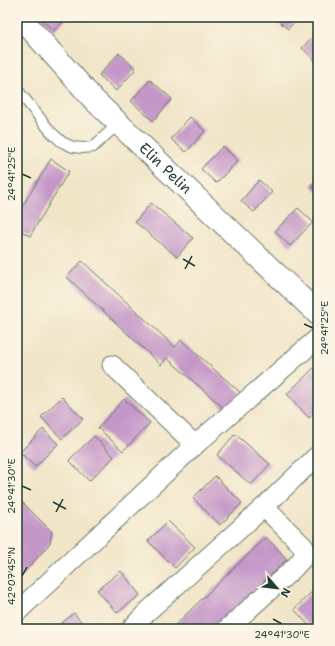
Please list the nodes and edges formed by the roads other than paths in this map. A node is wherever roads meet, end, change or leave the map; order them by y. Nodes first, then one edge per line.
1 (20, 17) edge
2 (17, 90) edge
3 (118, 124) junction
4 (316, 309) edge
5 (318, 338) edge
6 (112, 365) dead end
7 (195, 445) junction
8 (318, 455) edge
9 (264, 507) junction
10 (17, 612) edge
11 (131, 629) edge
12 (227, 629) edge

1 - 3 street, Elin Pelin
2 - 3 lane
3 - 4 street, Elin Pelin
5 - 7 street
6 - 7 street
7 - 10 street
8 - 9 street
9 - 11 street
9 - 12 street

